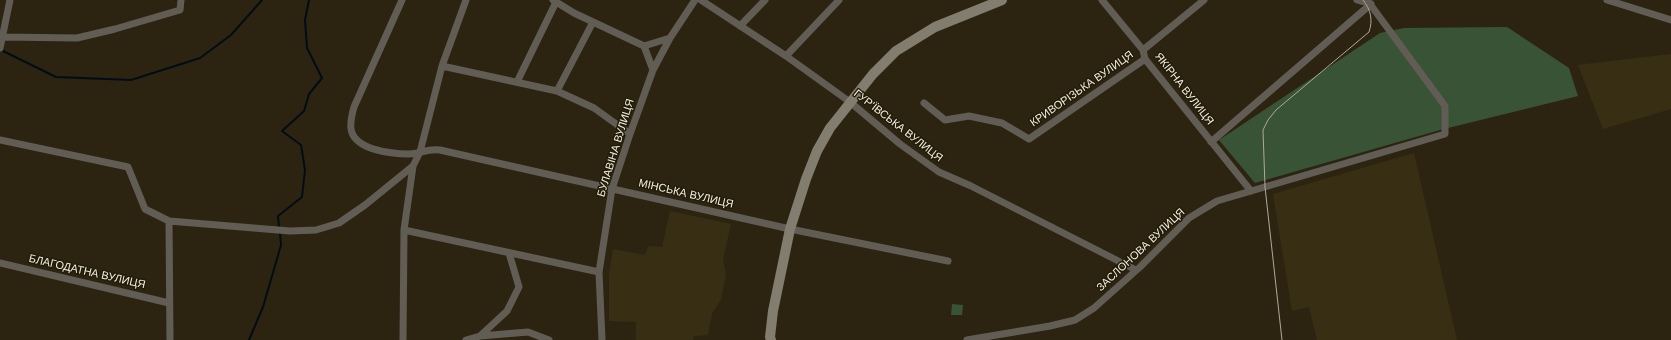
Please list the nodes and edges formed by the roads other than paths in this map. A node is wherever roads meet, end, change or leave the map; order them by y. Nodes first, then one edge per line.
1 (10, 0) edge
2 (181, 0) edge
3 (402, 0) edge
4 (466, 0) edge
5 (695, 0) edge
6 (702, 0) edge
7 (765, 0) edge
8 (838, 0) edge
9 (1002, 0) edge
10 (1102, 0) edge
11 (1204, 0) edge
12 (1357, 0) edge
13 (1607, 0) edge
14 (554, 1) edge
15 (1369, 2) edge
16 (1671, 20) edge
17 (593, 22) junction
18 (740, 26) junction
19 (2, 37) junction
20 (670, 38) junction
21 (644, 46) junction
22 (0, 48) edge
23 (1142, 50) junction
24 (786, 56) junction
25 (1145, 59) junction
26 (442, 66) junction
27 (654, 70) junction
28 (517, 82) junction
29 (557, 91) junction
30 (850, 102) junction
31 (924, 103) dead end
32 (630, 134) junction
33 (0, 140) edge
34 (1211, 142) junction
35 (420, 152) junction
36 (413, 166) junction
37 (612, 189) junction
38 (1251, 191) junction
39 (169, 221) junction
40 (790, 229) junction
41 (404, 230) junction
42 (509, 253) junction
43 (948, 261) dead end
44 (0, 263) edge
45 (1136, 270) junction
46 (599, 272) junction
47 (169, 303) junction
48 (480, 336) junction
49 (170, 340) edge
50 (403, 340) edge
51 (466, 340) edge
52 (549, 340) edge
53 (602, 340) edge
54 (771, 340) edge
55 (967, 340) edge

1 - 19 street
2 - 19 street
3 - 35 street, МІНСЬКА ВУЛИЦЯ
4 - 26 street
5 - 20 street, БУЛАВІНА ВУЛИЦЯ
6 - 18 street, ГУР’ЇВСЬКА ВУЛИЦЯ
7 - 18 street
8 - 24 street
9 - 30 main road
10 - 23 street, ЯКІРНА ВУЛИЦЯ
11 - 23 street, КРИВОРІЗЬКА ВУЛИЦЯ
12 - 15 street
13 - 16 street
14 - 17 street
14 - 28 street
15 - 34 street
15 - 38 street, ЗАСЛОНОВА ВУЛИЦЯ
17 - 21 street
17 - 29 street
18 - 24 street, ГУР’ЇВСЬКА ВУЛИЦЯ
19 - 22 street
20 - 21 street
20 - 27 street, БУЛАВІНА ВУЛИЦЯ
21 - 27 street
23 - 25 street, ЯКІРНА ВУЛИЦЯ
24 - 30 street, ГУР’ЇВСЬКА ВУЛИЦЯ
25 - 31 street, КРИВОРІЗЬКА ВУЛИЦЯ
25 - 34 street, ЯКІРНА ВУЛИЦЯ
26 - 28 street
26 - 35 street
27 - 32 street, БУЛАВІНА ВУЛИЦЯ
28 - 29 street
29 - 32 street
30 - 40 main road
30 - 45 street, ГУР’ЇВСЬКА ВУЛИЦЯ
32 - 37 street, БУЛАВІНА ВУЛИЦЯ
33 - 39 street
34 - 38 street, ЯКІРНА ВУЛИЦЯ
35 - 36 street
35 - 37 street, МІНСЬКА ВУЛИЦЯ
36 - 39 street
36 - 41 street
37 - 40 street, МІНСЬКА ВУЛИЦЯ
37 - 46 street, БУЛАВІНА ВУЛИЦЯ
38 - 45 street, ЗАСЛОНОВА ВУЛИЦЯ
39 - 47 street
40 - 43 street, МІНСЬКА ВУЛИЦЯ
40 - 54 main road
41 - 42 street
41 - 50 street
42 - 46 street
42 - 48 street
44 - 47 street, БЛАГОДАТНА ВУЛИЦЯ
45 - 55 street, ЗАСЛОНОВА ВУЛИЦЯ
46 - 53 street, БУЛАВІНА ВУЛИЦЯ
47 - 49 street
48 - 51 street
48 - 52 street

